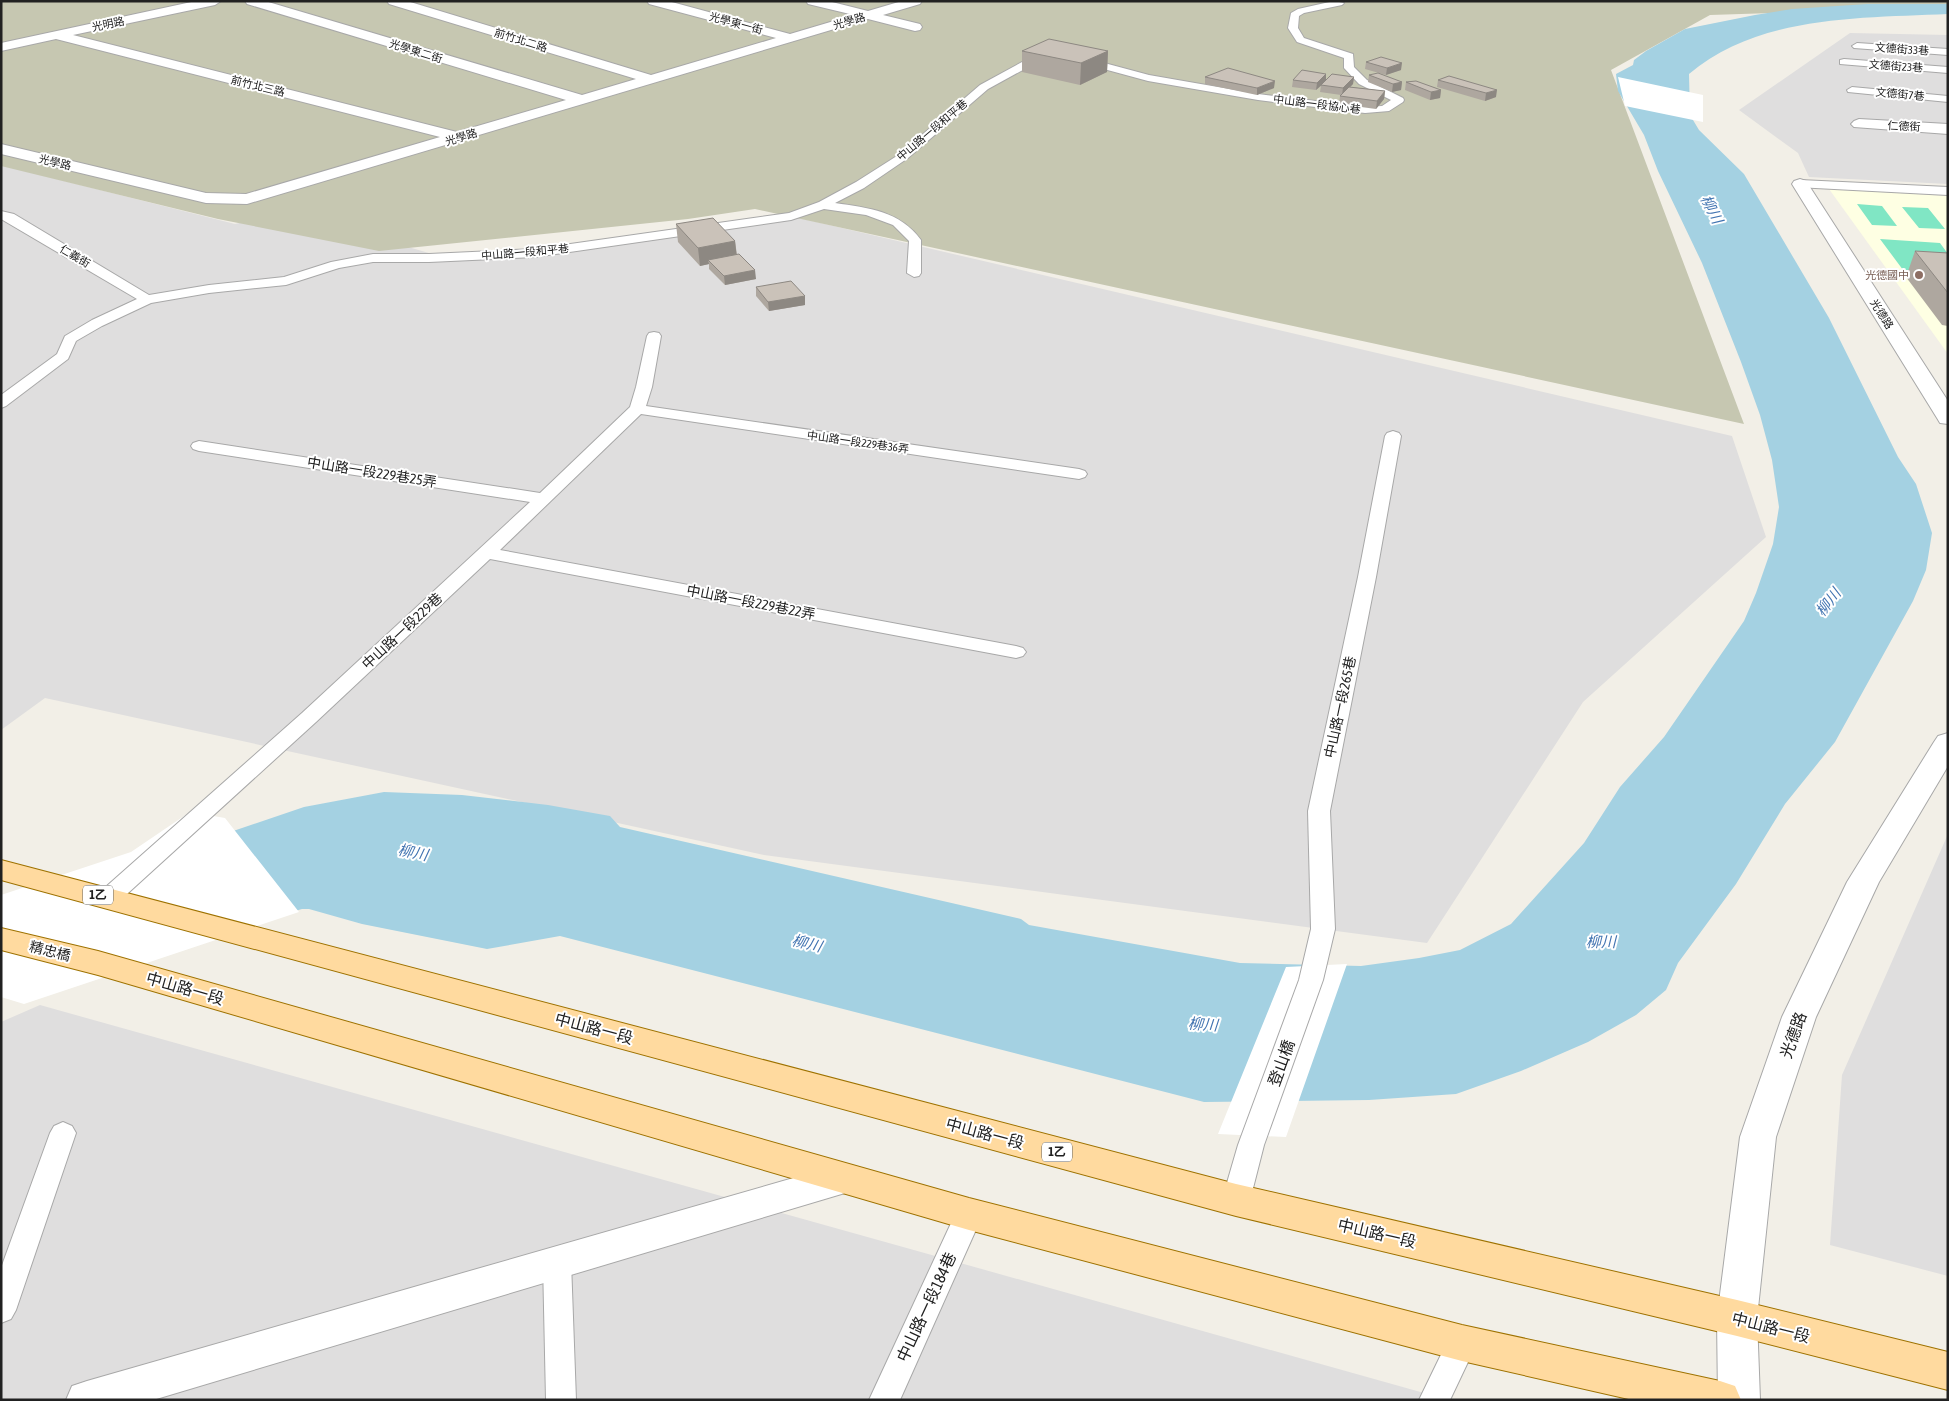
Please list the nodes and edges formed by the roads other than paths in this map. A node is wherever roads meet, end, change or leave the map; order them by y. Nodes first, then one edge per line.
1 (215, 1) edge
2 (251, 1) edge
3 (393, 1) edge
4 (653, 1) edge
5 (812, 1) edge
6 (916, 1) edge
7 (1339, 3) dead end
8 (869, 15) junction
9 (914, 27) dead end
10 (56, 35) junction
11 (790, 38) junction
12 (1856, 46) dead end
13 (1, 47) edge
14 (1948, 52) edge
15 (1058, 54) edge
16 (1075, 58) edge
17 (1844, 62) dead end
18 (1948, 70) edge
19 (650, 80) junction
20 (1852, 90) dead end
21 (1948, 99) edge
22 (582, 100) junction
23 (1859, 124) dead end
24 (1948, 129) edge
25 (460, 137) junction
26 (1, 149) edge
27 (1800, 184) joint
28 (1948, 191) edge
29 (823, 205) junction
30 (1, 215) edge
31 (914, 273) dead end
32 (147, 299) junction
33 (654, 336) dead end
34 (1, 403) edge
35 (637, 409) junction
36 (1948, 418) edge
37 (1393, 436) dead end
38 (199, 446) dead end
39 (1079, 474) dead end
40 (544, 499) junction
41 (487, 553) junction
42 (1016, 652) dead end
43 (1948, 742) edge
44 (13, 872) edge
45 (108, 898) junction
46 (1, 939) edge
47 (98, 963) joint
48 (1311, 980) joint
49 (63, 1133) dead end
50 (842, 1179) junction
51 (1236, 1200) junction
52 (969, 1214) junction
53 (557, 1262) junction
54 (1, 1310) edge
55 (1737, 1318) junction
56 (1462, 1343) junction
57 (1948, 1371) edge
58 (1738, 1380) edge
59 (87, 1400) edge
60 (561, 1400) edge
61 (884, 1400) edge
62 (1434, 1400) edge
63 (1720, 1400) edge

1 - 10 street, 光明路
2 - 22 street, 光學東二街
3 - 19 street, 前竹北二路
4 - 11 street, 光學東一街
5 - 8 street
6 - 8 street, 光學路
7 - 16 lane, 中山路一段協心巷
8 - 9 street
8 - 11 street, 光學路
10 - 13 street, 光明路
10 - 25 street, 前竹北三路
11 - 19 street, 光學路
12 - 14 lane, 文德街33巷
15 - 29 lane, 中山路一段和平巷
17 - 18 lane, 文德街23巷
19 - 22 street, 光學路
20 - 21 lane, 文德街7巷
22 - 25 street, 光學路
23 - 24 street, 仁德街
25 - 26 street, 光學路
27 - 28 lane
27 - 36 street, 光德路
29 - 31 lane
29 - 32 lane, 中山路一段和平巷
30 - 32 lane, 仁義街
32 - 34 lane, 中山路一段和平巷
33 - 35 lane, 中山路一段229巷
35 - 39 lane, 中山路一段229巷36弄
35 - 40 lane, 中山路一段229巷
37 - 48 lane, 中山路一段265巷
38 - 40 lane, 中山路一段229巷25弄
40 - 41 lane, 中山路一段229巷
41 - 42 lane, 中山路一段229巷22弄
41 - 45 lane, 中山路一段229巷
43 - 55 street, 光德路
44 - 45 main road, 1乙
45 - 51 main road, 中山路一段 / 1乙
46 - 47 main road, 精忠橋
47 - 50 main road, 中山路一段
48 - 51 lane, 登山橋
49 - 54 lane
50 - 52 main road, 中山路一段
50 - 53 street
51 - 55 main road, 中山路一段 / 1乙
52 - 56 main road, 中山路一段
52 - 61 lane, 中山路一段184巷
53 - 59 street
53 - 60 lane
55 - 57 main road, 中山路一段 / 1乙
55 - 58 street, 光德路
56 - 62 lane
56 - 63 main road, 中山路一段

